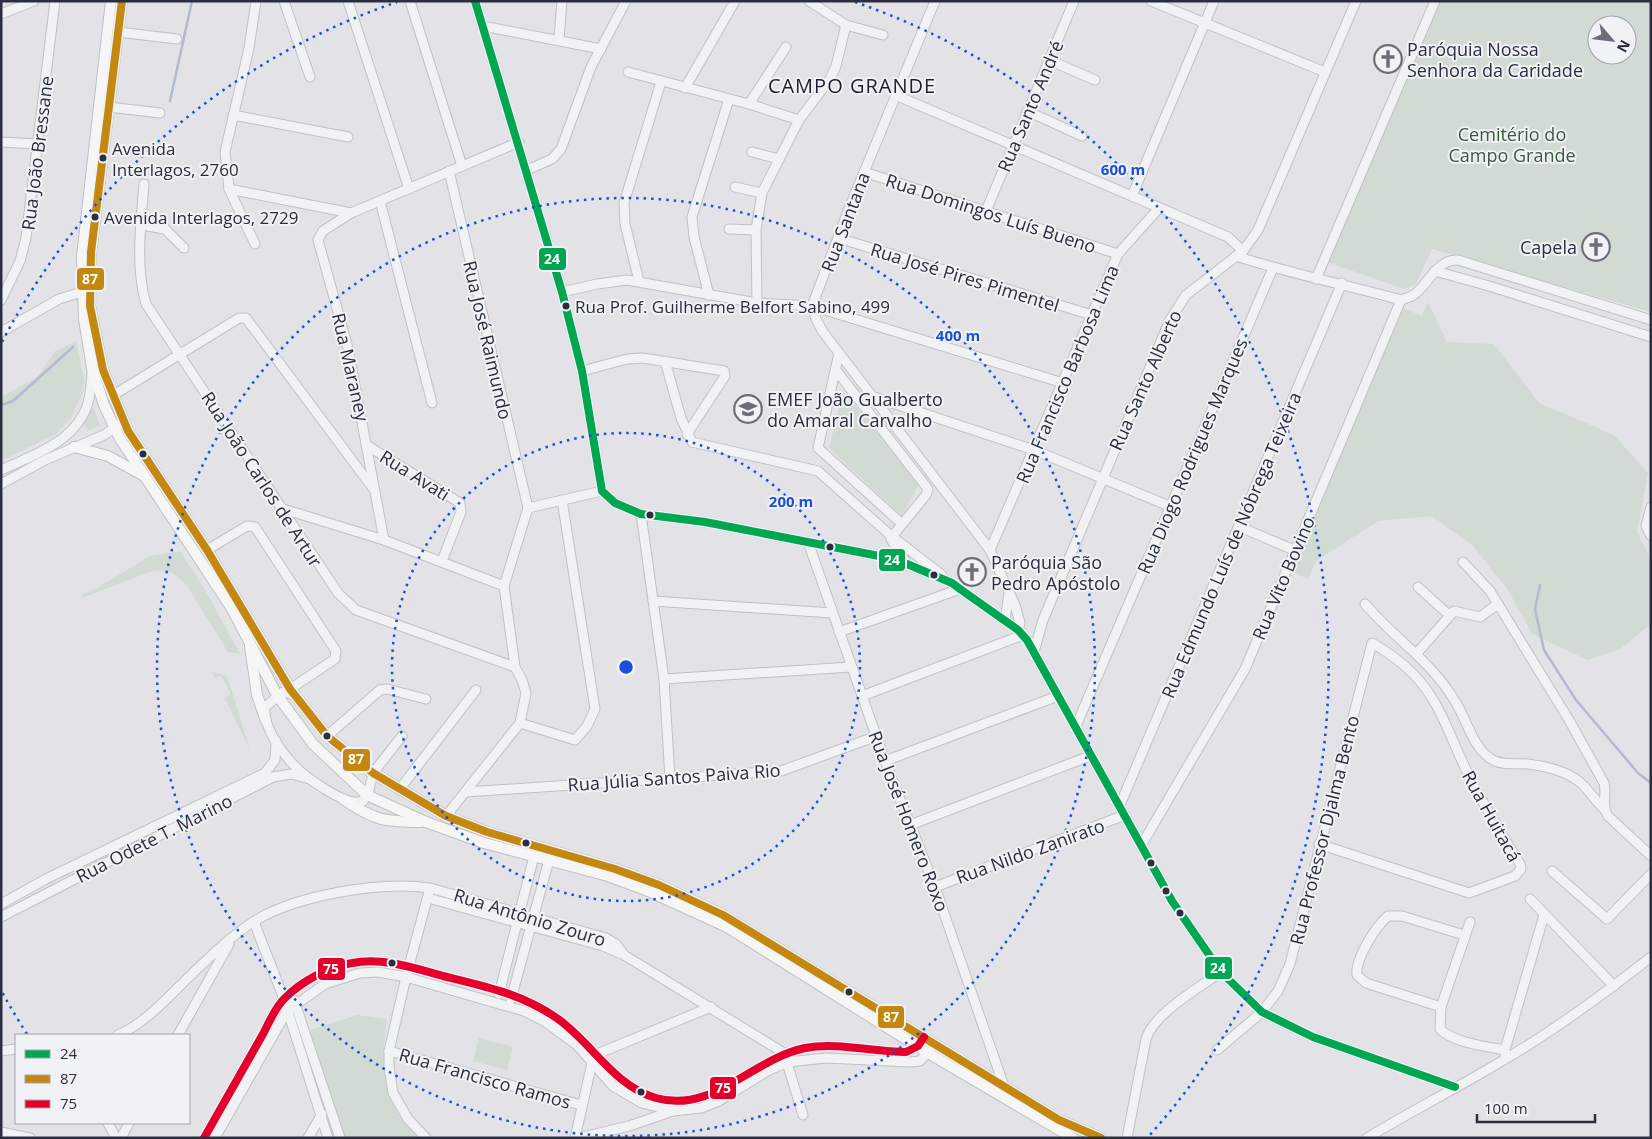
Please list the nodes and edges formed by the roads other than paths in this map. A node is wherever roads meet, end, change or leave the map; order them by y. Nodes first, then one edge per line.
1 (34, 1) edge
2 (56, 1) edge
3 (111, 1) edge
4 (122, 1) edge
5 (256, 1) edge
6 (284, 1) edge
7 (348, 1) edge
8 (410, 1) edge
9 (474, 1) edge
10 (562, 1) edge
11 (626, 1) edge
12 (735, 1) edge
13 (809, 1) edge
14 (935, 1) edge
15 (1074, 1) edge
16 (1151, 1) edge
17 (1214, 1) edge
18 (1356, 1) edge
19 (1434, 1) edge
20 (1, 14) edge
21 (1204, 24) junction
22 (846, 25) junction
23 (483, 26) junction
24 (118, 32) junction
25 (883, 35) dead end
26 (177, 39) dead end
27 (559, 39) junction
28 (786, 47) dead end
29 (601, 49) junction
30 (1049, 60) junction
31 (628, 72) dead end
32 (1325, 72) junction
33 (310, 77) dead end
34 (1095, 80) dead end
35 (661, 82) junction
36 (685, 88) junction
37 (895, 95) junction
38 (729, 99) junction
39 (749, 104) junction
40 (108, 107) junction
41 (1027, 111) junction
42 (160, 113) dead end
43 (233, 116) junction
44 (799, 120) junction
45 (1082, 136) dead end
46 (348, 137) dead end
47 (1, 142) edge
48 (519, 142) junction
49 (38, 144) junction
50 (1013, 144) junction
51 (752, 152) dead end
52 (779, 159) junction
53 (462, 166) junction
54 (527, 170) junction
55 (449, 172) junction
56 (864, 172) junction
57 (144, 184) dead end
58 (736, 187) dead end
59 (230, 189) junction
60 (409, 189) junction
61 (762, 193) junction
62 (1132, 196) junction
63 (380, 201) junction
64 (1159, 208) junction
65 (986, 211) junction
66 (351, 213) junction
67 (141, 225) junction
68 (729, 228) dead end
69 (756, 230) junction
70 (838, 238) junction
71 (255, 244) dead end
72 (184, 248) dead end
73 (1118, 254) junction
74 (1240, 254) junction
75 (1273, 268) junction
76 (1435, 271) junction
77 (1316, 279) junction
78 (639, 281) junction
79 (1342, 283) junction
80 (1534, 284) junction
81 (82, 292) junction
82 (562, 292) junction
83 (709, 295) junction
84 (1530, 299) junction
85 (1, 300) edge
86 (1402, 300) junction
87 (757, 303) junction
88 (812, 306) junction
89 (1092, 315) junction
90 (1651, 320) edge
91 (1, 332) edge
92 (1651, 337) edge
93 (840, 353) junction
94 (181, 354) junction
95 (665, 361) junction
96 (92, 368) junction
97 (836, 370) junction
98 (582, 371) junction
99 (1063, 383) junction
100 (112, 396) junction
101 (874, 397) junction
102 (432, 403) dead end
103 (123, 422) junction
104 (114, 429) junction
105 (687, 434) junction
106 (368, 446) junction
107 (74, 447) junction
108 (1034, 450) junction
109 (1, 470) edge
110 (1103, 477) junction
111 (147, 478) junction
112 (1, 484) edge
113 (375, 491) junction
114 (602, 491) junction
115 (562, 500) junction
116 (1169, 506) junction
117 (1651, 506) edge
118 (280, 508) junction
119 (528, 508) junction
120 (641, 514) junction
121 (902, 524) junction
122 (1240, 527) junction
123 (891, 536) junction
124 (1651, 536) edge
125 (384, 540) junction
126 (808, 542) junction
127 (207, 550) junction
128 (990, 550) junction
129 (1294, 550) junction
130 (442, 560) junction
131 (1462, 562) dead end
132 (907, 564) junction
133 (952, 583) junction
134 (504, 586) junction
135 (1418, 587) dead end
136 (960, 589) junction
137 (1009, 592) junction
138 (653, 600) junction
139 (1365, 604) dead end
140 (1498, 604) junction
141 (832, 613) junction
142 (1449, 615) junction
143 (1005, 620) junction
144 (1043, 620) junction
145 (839, 632) junction
146 (1022, 635) junction
147 (249, 638) junction
148 (1372, 643) joint
149 (1034, 652) junction
150 (1417, 653) junction
151 (851, 667) junction
152 (515, 668) junction
153 (664, 679) junction
154 (476, 690) dead end
155 (292, 692) junction
156 (277, 695) junction
157 (862, 696) junction
158 (1058, 696) junction
159 (426, 699) dead end
160 (266, 721) junction
161 (520, 723) junction
162 (1076, 726) junction
163 (327, 736) junction
164 (402, 736) dead end
165 (877, 736) junction
166 (276, 741) junction
167 (1090, 756) junction
168 (885, 761) junction
169 (373, 773) junction
170 (310, 779) junction
171 (670, 779) junction
172 (399, 790) junction
173 (466, 792) junction
174 (367, 795) junction
175 (343, 799) junction
176 (1120, 805) junction
177 (1604, 810) junction
178 (1125, 815) junction
179 (446, 816) junction
180 (426, 822) junction
181 (910, 825) junction
182 (1142, 844) junction
183 (1319, 844) junction
184 (534, 856) junction
185 (1651, 856) edge
186 (549, 860) junction
187 (1552, 871) dead end
188 (1651, 874) edge
189 (935, 887) junction
190 (430, 888) junction
191 (428, 898) junction
192 (1530, 900) dead end
193 (1, 904) edge
194 (520, 914) junction
195 (1544, 915) junction
196 (1, 917) edge
197 (534, 917) junction
198 (254, 922) junction
199 (1470, 922) dead end
200 (518, 923) junction
201 (531, 927) junction
202 (1464, 935) junction
203 (233, 936) junction
204 (624, 954) junction
205 (1651, 957) edge
206 (408, 967) junction
207 (195, 972) junction
208 (1221, 972) junction
209 (406, 977) junction
210 (209, 980) junction
211 (1614, 986) junction
212 (500, 990) junction
213 (292, 993) junction
214 (512, 994) junction
215 (284, 999) junction
216 (497, 1002) junction
217 (295, 1004) junction
218 (509, 1006) junction
219 (711, 1007) junction
220 (1441, 1007) junction
221 (287, 1011) junction
222 (1262, 1012) junction
223 (119, 1034) edge
224 (179, 1034) edge
225 (924, 1037) junction
226 (935, 1044) junction
227 (918, 1046) junction
228 (15, 1048) edge
229 (1, 1050) edge
230 (1217, 1050) dead end
231 (389, 1051) junction
232 (784, 1053) junction
233 (928, 1053) junction
234 (596, 1054) junction
235 (1506, 1054) junction
236 (788, 1062) junction
237 (592, 1063) junction
238 (1455, 1087) junction
239 (1006, 1088) junction
240 (1008, 1100) junction
241 (329, 1104) junction
242 (581, 1105) junction
243 (674, 1111) junction
244 (321, 1115) junction
245 (803, 1115) dead end
246 (109, 1124) edge
247 (128, 1124) edge
248 (1, 1132) edge
249 (30, 1138) edge
250 (116, 1138) edge
251 (121, 1138) edge
252 (204, 1138) edge
253 (215, 1138) edge
254 (308, 1138) edge
255 (328, 1138) edge
256 (340, 1138) edge
257 (426, 1138) edge
258 (575, 1138) edge
259 (579, 1138) edge
260 (1073, 1138) edge
261 (1101, 1138) edge
262 (1127, 1138) edge
263 (1368, 1138) edge

1 - 20 street
2 - 49 street, Rua João Bressane
3 - 81 main road
4 - 24 main road
5 - 43 street
6 - 33 street
7 - 60 street
8 - 53 street
9 - 23 street
10 - 27 street
11 - 29 street
12 - 36 street
13 - 22 street
14 - 37 street, Rua Santana
15 - 30 street, Rua Santo André
16 - 21 street
17 - 21 street
18 - 32 street, Rua Santo Alberto
19 - 77 street
21 - 32 street
21 - 62 street
22 - 25 street
22 - 44 street
23 - 27 street
23 - 48 street
24 - 26 street
24 - 40 main road
27 - 29 street
28 - 39 street
29 - 54 street
30 - 34 street
30 - 41 street, Rua Santo André
31 - 35 street
32 - 74 street, Rua Santo Alberto
35 - 36 street
35 - 78 street
36 - 38 street
37 - 50 street
37 - 56 street, Rua Santana
38 - 39 street
38 - 83 street
39 - 44 street
40 - 42 street
40 - 100 main road
41 - 45 street
41 - 50 street, Rua Santo André
43 - 46 street
43 - 59 street
44 - 52 street
47 - 49 street
48 - 53 street, Rua Maraney
48 - 54 street
49 - 85 street, Rua João Bressane
50 - 62 street
50 - 65 street, Rua Santo André
51 - 52 street
52 - 61 street
53 - 55 street, Rua Maraney
54 - 82 street
55 - 60 street, Rua Maraney
55 - 119 street, Rua José Raimundo
56 - 65 street, Rua Domingos Luís Bueno
56 - 70 street, Rua Santana
57 - 67 street, Rua João Carlos de Artur
58 - 61 street
59 - 66 street
59 - 71 street
60 - 63 street, Rua Maraney
61 - 69 street
62 - 64 street
63 - 66 street, Rua Maraney
63 - 102 street
64 - 73 street, Rua Francisco Barbosa Lima
64 - 74 street
65 - 73 street, Rua Domingos Luís Bueno
66 - 106 street, Rua Maraney
67 - 72 street
67 - 94 street, Rua João Carlos de Artur
68 - 69 street
69 - 87 street
70 - 88 street, Rua Santana
70 - 89 street, Rua José Pires Pimentel
73 - 89 street, Rua Francisco Barbosa Lima
74 - 75 street
74 - 110 street, Rua Santo Alberto
75 - 77 street
75 - 116 street, Rua Diogo Rodrigues Marques
76 - 80 street
76 - 84 street
76 - 86 street
77 - 79 street
78 - 82 street
78 - 83 street
79 - 86 street
79 - 122 street, Rua Edmundo Luís de Nóbrega Teixeira
80 - 84 street
80 - 90 street
81 - 91 street
81 - 96 main road
82 - 98 street
83 - 87 street
84 - 92 street
86 - 129 street, Rua Vito Bovino
87 - 88 street
88 - 93 street
88 - 99 street
89 - 99 street, Rua Francisco Barbosa Lima
93 - 97 street
93 - 101 street
94 - 100 street
94 - 113 street
94 - 118 street, Rua João Carlos de Artur
95 - 98 street
95 - 105 street
95 - 105 street
96 - 104 main road
96 - 109 street
97 - 121 street
97 - 121 street
98 - 114 street
99 - 108 street, Rua Francisco Barbosa Lima
100 - 103 main road
101 - 108 street
101 - 128 street
103 - 104 street
103 - 127 main road
104 - 107 street
104 - 111 main road
105 - 123 street
106 - 113 street, Rua Maraney
106 - 130 street, Rua Avati
107 - 111 main road
107 - 112 street
108 - 110 street
108 - 128 street, Rua Francisco Barbosa Lima
110 - 116 street
110 - 144 street, Rua Santo Alberto
111 - 147 main road
113 - 125 street, Rua Maraney
114 - 115 street
114 - 120 street
115 - 119 street
115 - 161 street
116 - 162 street, Rua Diogo Rodrigues Marques
117 - 124 street
118 - 125 street
118 - 152 street, Rua João Carlos de Artur
119 - 134 street
120 - 126 street
120 - 138 street
121 - 123 street
122 - 129 street
122 - 176 street, Rua Edmundo Luís de Nóbrega Teixeira
123 - 132 street
123 - 133 street
125 - 130 street
126 - 132 street
126 - 141 street, Rua José Homero Roxo
127 - 155 main road
127 - 155 street
128 - 137 street
129 - 182 street, Rua Vito Bovino
130 - 134 street
131 - 140 street
132 - 133 street
133 - 136 street
134 - 152 street
135 - 142 street
136 - 143 street
136 - 145 street
137 - 143 street
137 - 146 street
138 - 141 street
138 - 153 street
139 - 150 street
140 - 142 street
140 - 177 street
141 - 145 street, Rua José Homero Roxo
142 - 150 street
143 - 146 street
144 - 146 street, Rua Santo Alberto
144 - 149 street, Rua Santo Alberto
145 - 151 street, Rua José Homero Roxo
146 - 149 street
146 - 157 street
147 - 156 main road
147 - 160 main road
148 - 183 street, Rua Professor Djalma Bento
148 - 183 street, Rua Huitacá
149 - 158 street
150 - 177 street
151 - 153 street
151 - 157 street, Rua José Homero Roxo
152 - 161 street
153 - 171 street
154 - 172 street
155 - 156 street
155 - 163 main road
156 - 160 street
156 - 174 main road
157 - 165 street, Rua José Homero Roxo
158 - 162 street
158 - 168 street
159 - 163 street
160 - 166 street
161 - 173 street
162 - 167 street
163 - 169 main road
164 - 169 street
165 - 168 street, Rua José Homero Roxo
165 - 171 street, Rua Júlia Santos Paiva Rio
166 - 170 street
166 - 193 street, Rua Odete T. Marino
167 - 176 street
167 - 181 street
168 - 181 street, Rua José Homero Roxo
169 - 172 main road
169 - 174 street
170 - 175 street
170 - 196 street, Rua Odete T. Marino
171 - 173 street, Rua Júlia Santos Paiva Rio
172 - 179 main road
173 - 179 street
174 - 175 street
174 - 180 main road
175 - 180 main road
176 - 178 street
177 - 185 street
178 - 182 street
178 - 189 street, Rua Nildo Zanirato
179 - 225 main road
180 - 184 main road
181 - 189 street, Rua José Homero Roxo
182 - 208 street
183 - 222 street, Rua Professor Djalma Bento
184 - 186 main road
184 - 194 street
186 - 197 street
186 - 227 main road
187 - 188 street
189 - 239 street, Rua José Homero Roxo
190 - 191 street
190 - 194 street, Rua Antônio Zouro
190 - 198 street, Rua Antônio Zouro
191 - 200 street, Rua Antônio Zouro
191 - 206 street
192 - 195 street
194 - 197 street, Rua Antônio Zouro
194 - 200 street
195 - 211 street
195 - 235 street
197 - 201 street
197 - 204 street, Rua Antônio Zouro
198 - 203 street, Rua Antônio Zouro
198 - 215 street
199 - 202 street
200 - 201 street, Rua Antônio Zouro
200 - 212 street
201 - 204 street, Rua Antônio Zouro
201 - 214 street
202 - 220 street
202 - 220 street
203 - 207 street, Rua Antônio Zouro
203 - 210 street
204 - 219 street, Rua Antônio Zouro
205 - 211 street
206 - 209 street
206 - 212 street
206 - 213 street
207 - 210 street
207 - 223 street, Rua Antônio Zouro
208 - 222 street
208 - 262 street
209 - 216 street
209 - 217 street
209 - 231 street
210 - 224 street
211 - 235 street
212 - 214 street
212 - 216 street
213 - 215 street
213 - 217 street
214 - 218 street
214 - 234 street
215 - 221 street
215 - 252 street
216 - 218 street
217 - 221 street
217 - 241 street
218 - 237 street
219 - 232 street, Rua Antônio Zouro
219 - 234 street
220 - 235 street
221 - 244 street
221 - 253 street
222 - 230 street, Rua Professor Djalma Bento
222 - 238 street
225 - 226 main road
225 - 227 street
226 - 233 street
226 - 239 main road
227 - 232 street
227 - 233 main road
228 - 229 street
231 - 242 street, Rua Francisco Ramos
231 - 257 street
232 - 234 street
232 - 236 street
233 - 236 street
233 - 240 main road
234 - 237 street
235 - 238 street
236 - 243 street
236 - 245 street
237 - 242 street
237 - 243 street
238 - 263 street
239 - 240 street, Rua José Homero Roxo
239 - 261 main road
240 - 260 main road
241 - 244 street
241 - 256 street
242 - 258 street
243 - 259 street
244 - 254 street
244 - 255 street
246 - 250 street
247 - 251 street
248 - 249 street

